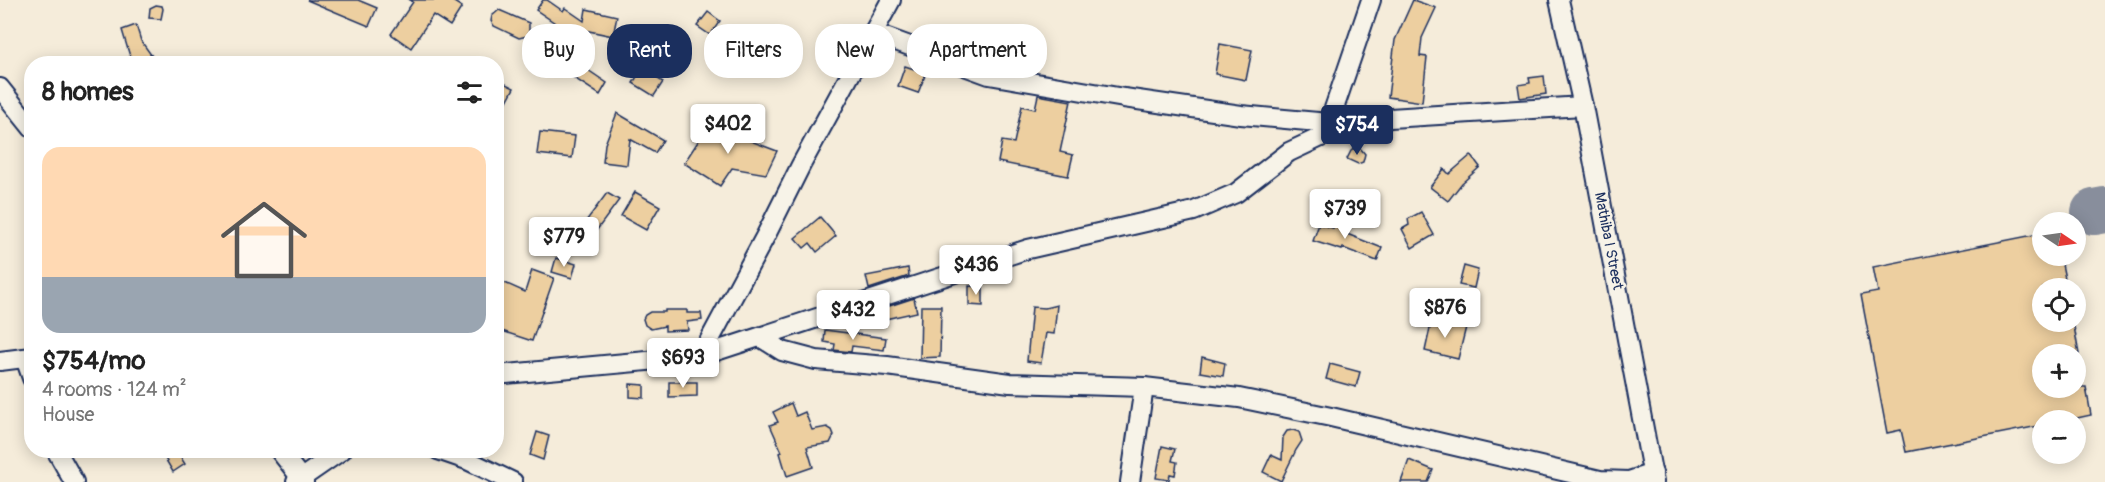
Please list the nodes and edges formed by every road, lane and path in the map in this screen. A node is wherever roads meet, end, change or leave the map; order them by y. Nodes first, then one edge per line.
1 (891, 0) edge
2 (1371, 0) edge
3 (1559, 0) edge
4 (879, 24) edge
5 (895, 41) edge
6 (849, 78) edge
7 (0, 88) edge
8 (1584, 106) junction
9 (24, 118) edge
10 (1327, 129) junction
11 (760, 337) junction
12 (701, 356) junction
13 (24, 358) edge
14 (0, 361) edge
15 (504, 374) edge
16 (1144, 387) junction
17 (60, 458) edge
18 (284, 458) edge
19 (331, 458) edge
20 (461, 458) edge
21 (1654, 478) edge
22 (300, 481) edge
23 (74, 482) edge
24 (513, 482) edge
25 (1130, 482) edge

1 - 4 street
2 - 10 street
3 - 8 street, Mathiba I Street
5 - 10 street
6 - 12 street
7 - 9 street
8 - 10 street
8 - 21 street, Mathiba I Street
10 - 11 street
11 - 12 street
11 - 16 street
12 - 15 street
13 - 14 street
16 - 21 street
16 - 25 street
17 - 23 street
18 - 22 street
19 - 22 street
20 - 24 street

